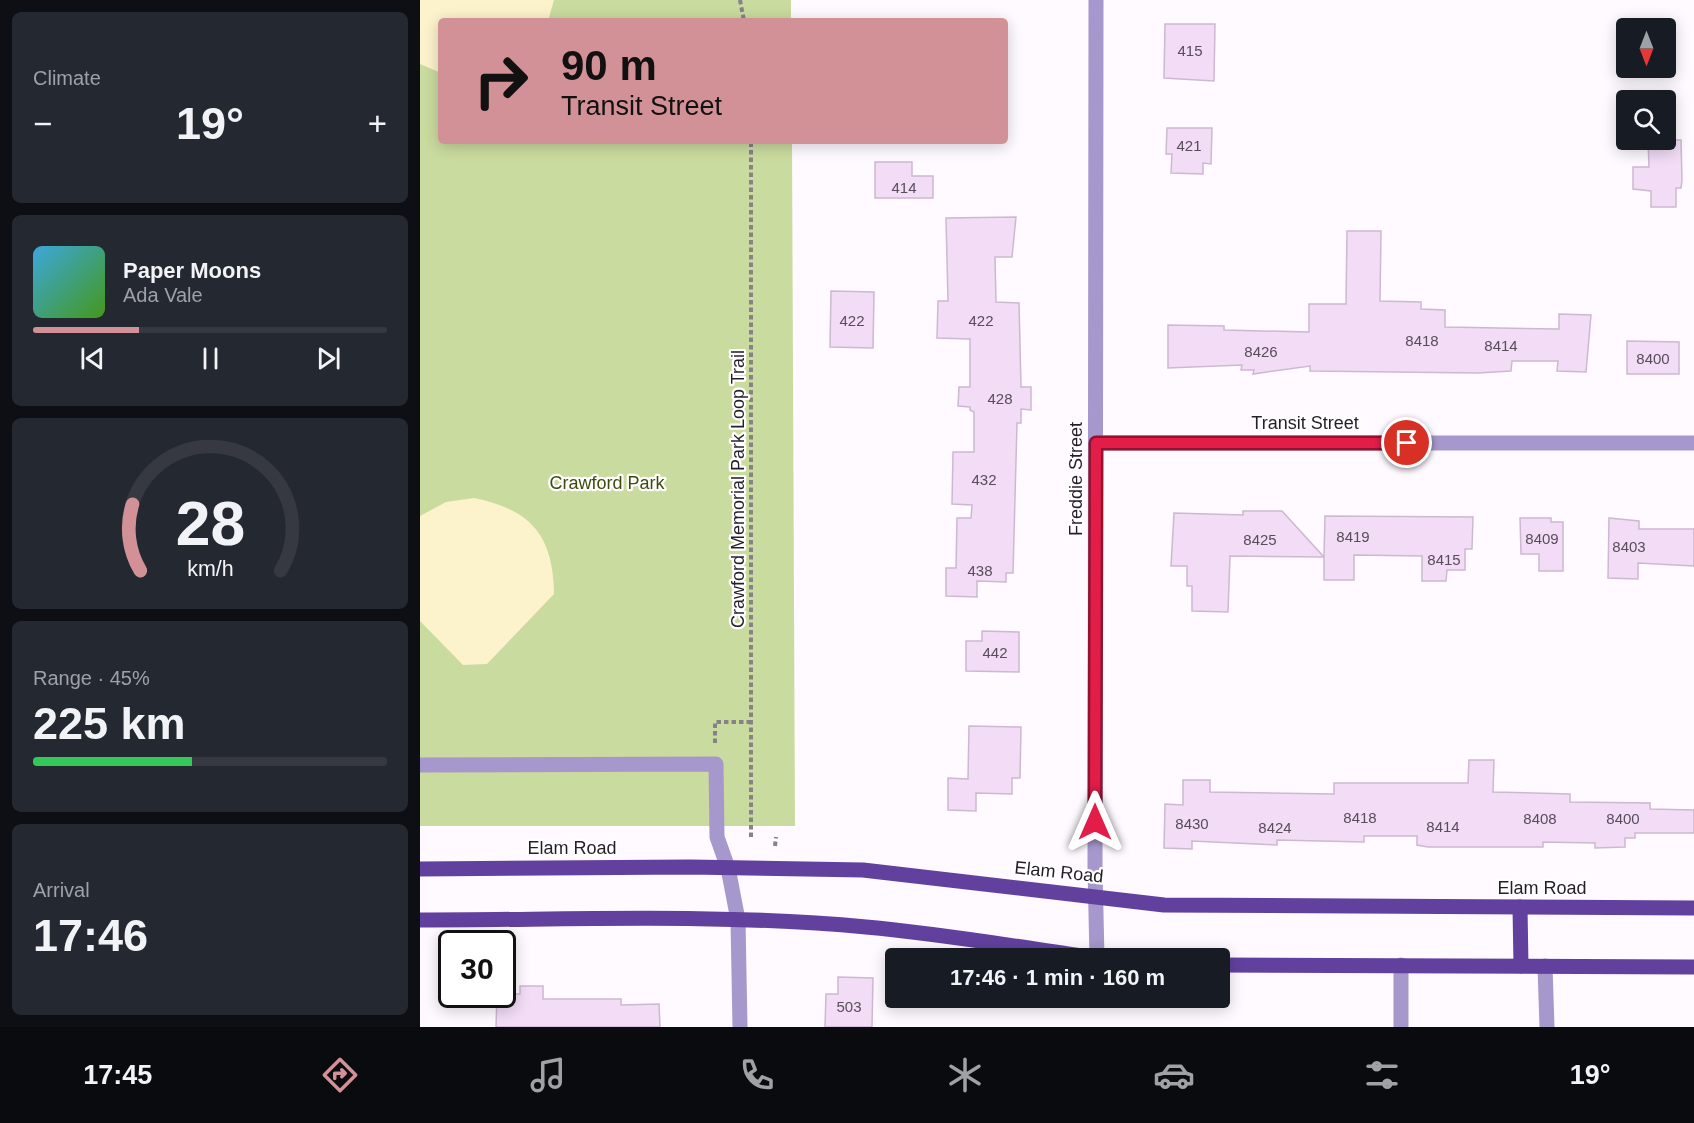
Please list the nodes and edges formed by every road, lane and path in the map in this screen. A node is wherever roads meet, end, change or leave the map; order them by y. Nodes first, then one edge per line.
1 (740, 0) edge
2 (1096, 0) edge
3 (743, 18) edge
4 (752, 144) edge
5 (1096, 443) junction
6 (1694, 443) edge
7 (751, 722) junction
8 (716, 764) junction
9 (420, 765) edge
10 (751, 837) dead end
11 (776, 837) dead end
12 (776, 846) dead end
13 (728, 868) junction
14 (420, 869) edge
15 (1096, 895) junction
16 (1520, 907) junction
17 (1694, 908) edge
18 (420, 920) edge
19 (738, 920) junction
20 (1022, 948) edge
21 (1097, 948) edge
22 (1230, 965) edge
23 (1401, 965) junction
24 (1521, 966) junction
25 (1545, 966) junction
26 (1694, 967) edge
27 (740, 1027) edge
28 (1401, 1027) edge
29 (1546, 1027) edge

1 - 3 path
2 - 5 street, Freddie Street
4 - 7 path, Crawford Memorial Park Loop Trail
5 - 6 street, Transit Street
5 - 15 street, Freddie Street
7 - 8 path
7 - 10 path, Crawford Memorial Park Loop Trail
8 - 9 street
8 - 13 street
11 - 12 path
13 - 14 main road, Elam Road
13 - 15 main road, Elam Road
13 - 19 street
15 - 16 main road, Elam Road
15 - 21 street, Freddie Street
16 - 17 main road, Elam Road
16 - 24 main road
18 - 19 main road
19 - 20 main road
19 - 27 street
22 - 23 main road
23 - 24 main road
23 - 28 street
24 - 25 main road
25 - 26 main road
25 - 29 street

